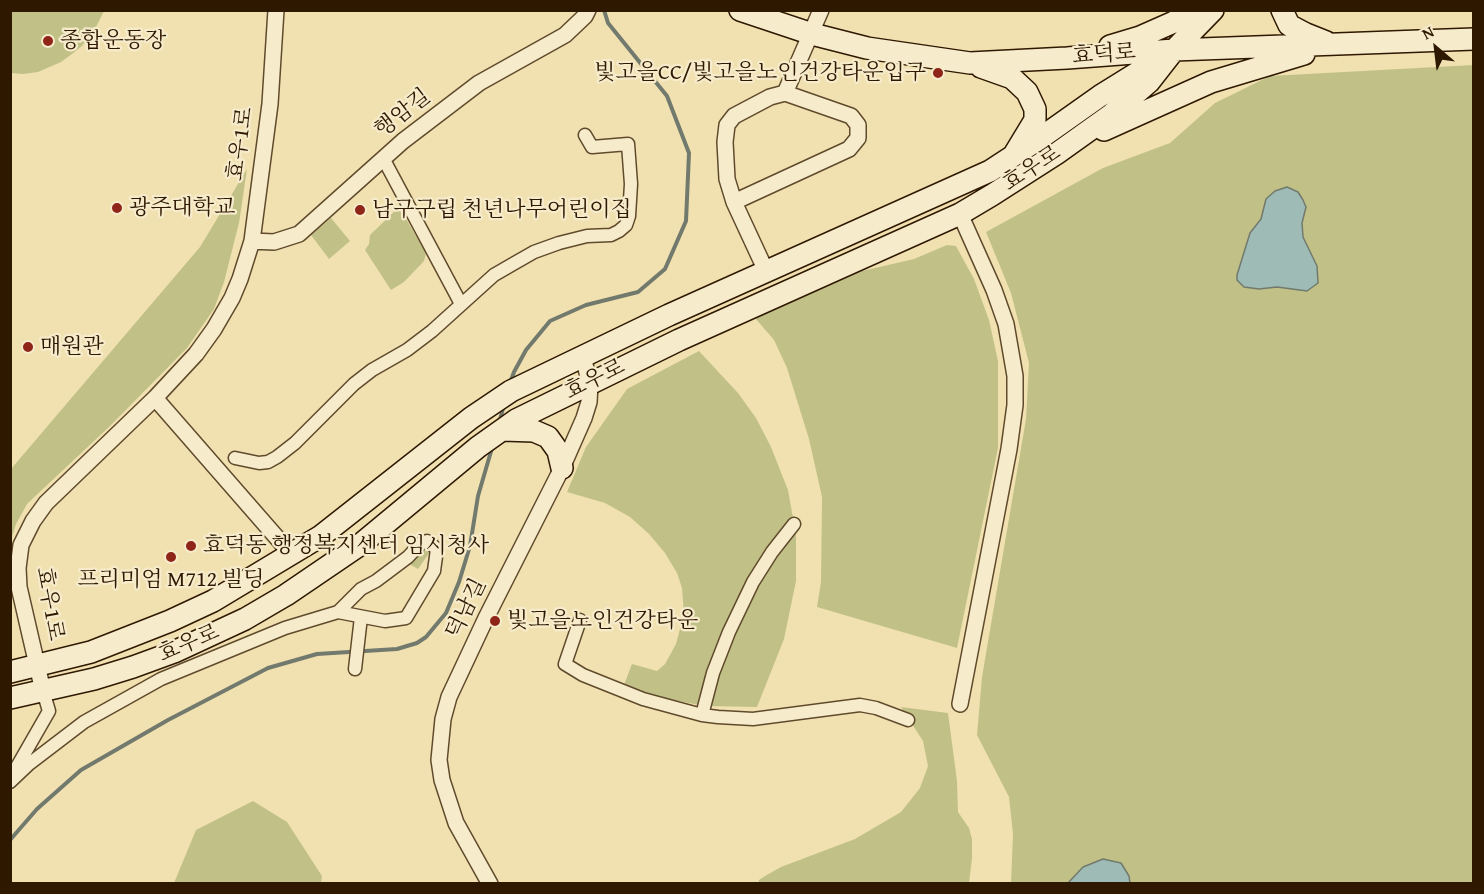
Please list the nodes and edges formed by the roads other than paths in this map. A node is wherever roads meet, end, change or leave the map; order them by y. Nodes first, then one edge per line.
1 (276, 10) edge
2 (740, 10) edge
3 (820, 10) edge
4 (1191, 10) edge
5 (1213, 10) edge
6 (1282, 10) edge
7 (586, 12) edge
8 (812, 34) junction
9 (1473, 39) edge
10 (1336, 45) junction
11 (1174, 50) junction
12 (1041, 58) junction
13 (970, 63) junction
14 (785, 93) junction
15 (585, 135) dead end
16 (1065, 148) junction
17 (1014, 156) junction
18 (383, 158) junction
19 (734, 202) junction
20 (960, 214) junction
21 (252, 241) junction
22 (766, 271) junction
23 (461, 304) junction
24 (583, 357) junction
25 (590, 384) junction
26 (155, 398) junction
27 (503, 430) junction
28 (235, 458) dead end
29 (561, 468) junction
30 (794, 524) dead end
31 (292, 555) junction
32 (338, 612) junction
33 (361, 617) junction
34 (580, 620) dead end
35 (37, 664) junction
36 (356, 665) dead end
37 (10, 672) edge
38 (43, 691) junction
39 (10, 698) edge
40 (960, 704) dead end
41 (702, 715) junction
42 (908, 720) dead end
43 (10, 780) edge
44 (490, 884) edge

1 - 21 street, 효우1로
2 - 8 main road, 효덕로
3 - 8 street
4 - 12 main road
5 - 11 main road, 효우로
6 - 10 main road
7 - 18 street, 행암길
8 - 13 main road, 효덕로
8 - 14 street
9 - 10 main road, 효덕로
10 - 11 main road, 효덕로
10 - 16 main road
11 - 12 main road, 효덕로
11 - 16 main road, 효우로
11 - 17 main road, 효우로
12 - 13 main road, 효덕로
13 - 17 main road
14 - 19 street
14 - 19 street
15 - 23 street
16 - 20 main road, 효우로
17 - 22 main road, 효우로
18 - 21 street, 행암길
18 - 23 street
19 - 22 street
20 - 25 main road, 효우로
20 - 40 street
21 - 26 street, 효우1로
22 - 24 main road, 효우로
23 - 28 street
24 - 25 street, 덕남길
24 - 31 main road, 효우로
25 - 27 main road, 효우로
25 - 29 street, 덕남길
26 - 31 street
26 - 35 street, 효우1로
27 - 29 main road
27 - 38 main road, 효우로
29 - 44 street, 덕남길
30 - 41 street
31 - 35 main road, 효우로
32 - 33 street
32 - 33 street
32 - 43 street
33 - 36 street
34 - 41 street
35 - 37 main road, 효우로
35 - 38 street, 효우1로
38 - 39 main road, 효우로
38 - 43 street
41 - 42 street

